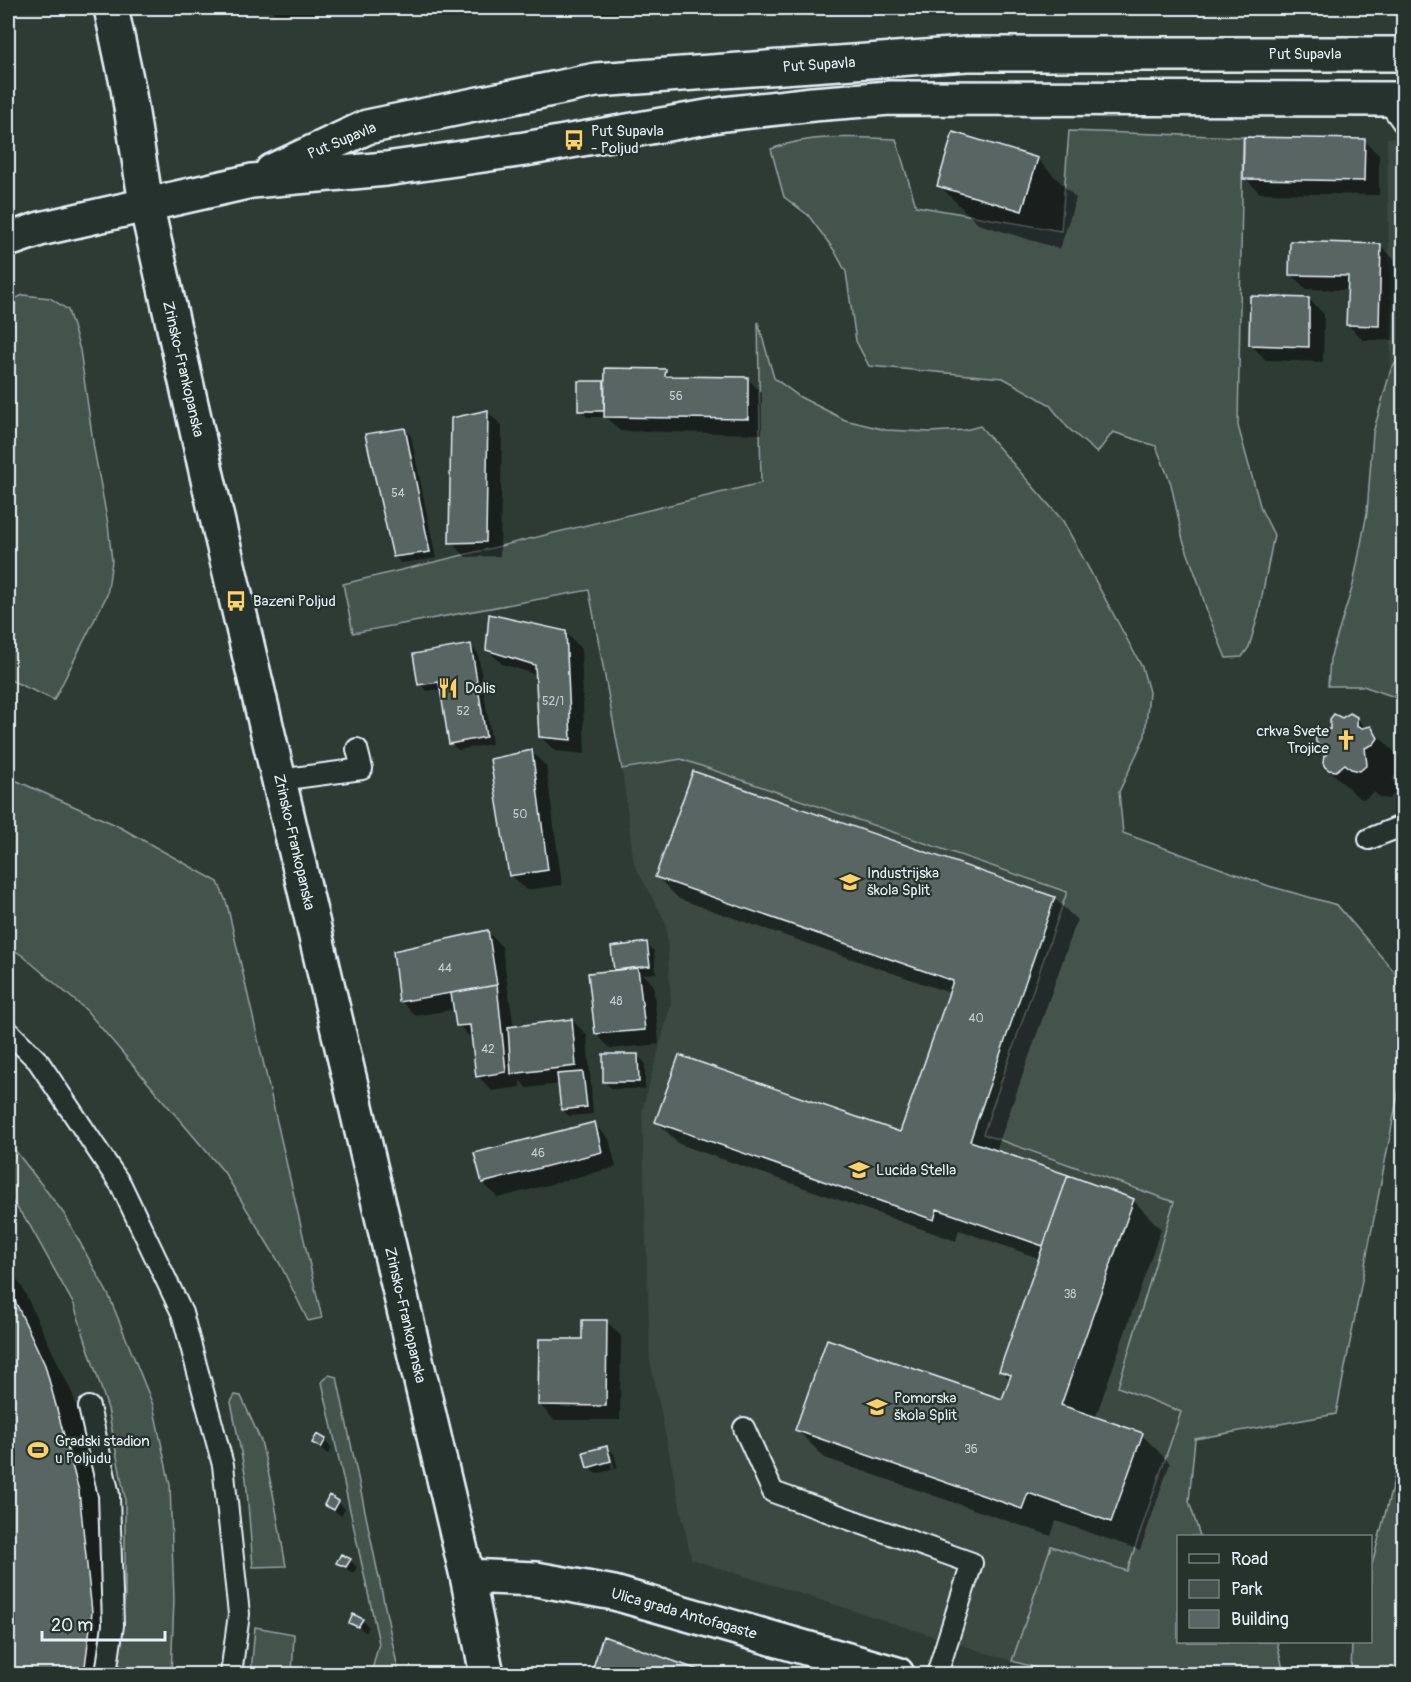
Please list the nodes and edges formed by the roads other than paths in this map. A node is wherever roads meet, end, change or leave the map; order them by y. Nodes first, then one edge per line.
1 (111, 8) edge
2 (1404, 54) edge
3 (1398, 108) edge
4 (252, 181) junction
5 (146, 204) junction
6 (8, 240) edge
7 (357, 749) dead end
8 (279, 780) junction
9 (1404, 825) edge
10 (1370, 839) dead end
11 (8, 1031) edge
12 (89, 1407) dead end
13 (744, 1428) dead end
14 (467, 1576) junction
15 (106, 1674) edge
16 (231, 1674) edge
17 (487, 1674) edge
18 (897, 1674) edge
19 (937, 1674) edge

1 - 5 street, Zrinsko-Frankopanska
2 - 4 street, Put Supavla
3 - 4 street, Put Supavla
4 - 5 street, Put Supavla
5 - 6 street, Put Supavla
5 - 8 street, Zrinsko-Frankopanska
7 - 8 lane
8 - 14 street, Zrinsko-Frankopanska
9 - 10 lane
11 - 16 lane
12 - 15 lane
13 - 19 lane
14 - 17 street, Zrinsko-Frankopanska
14 - 18 street, Ulica grada Antofagaste

